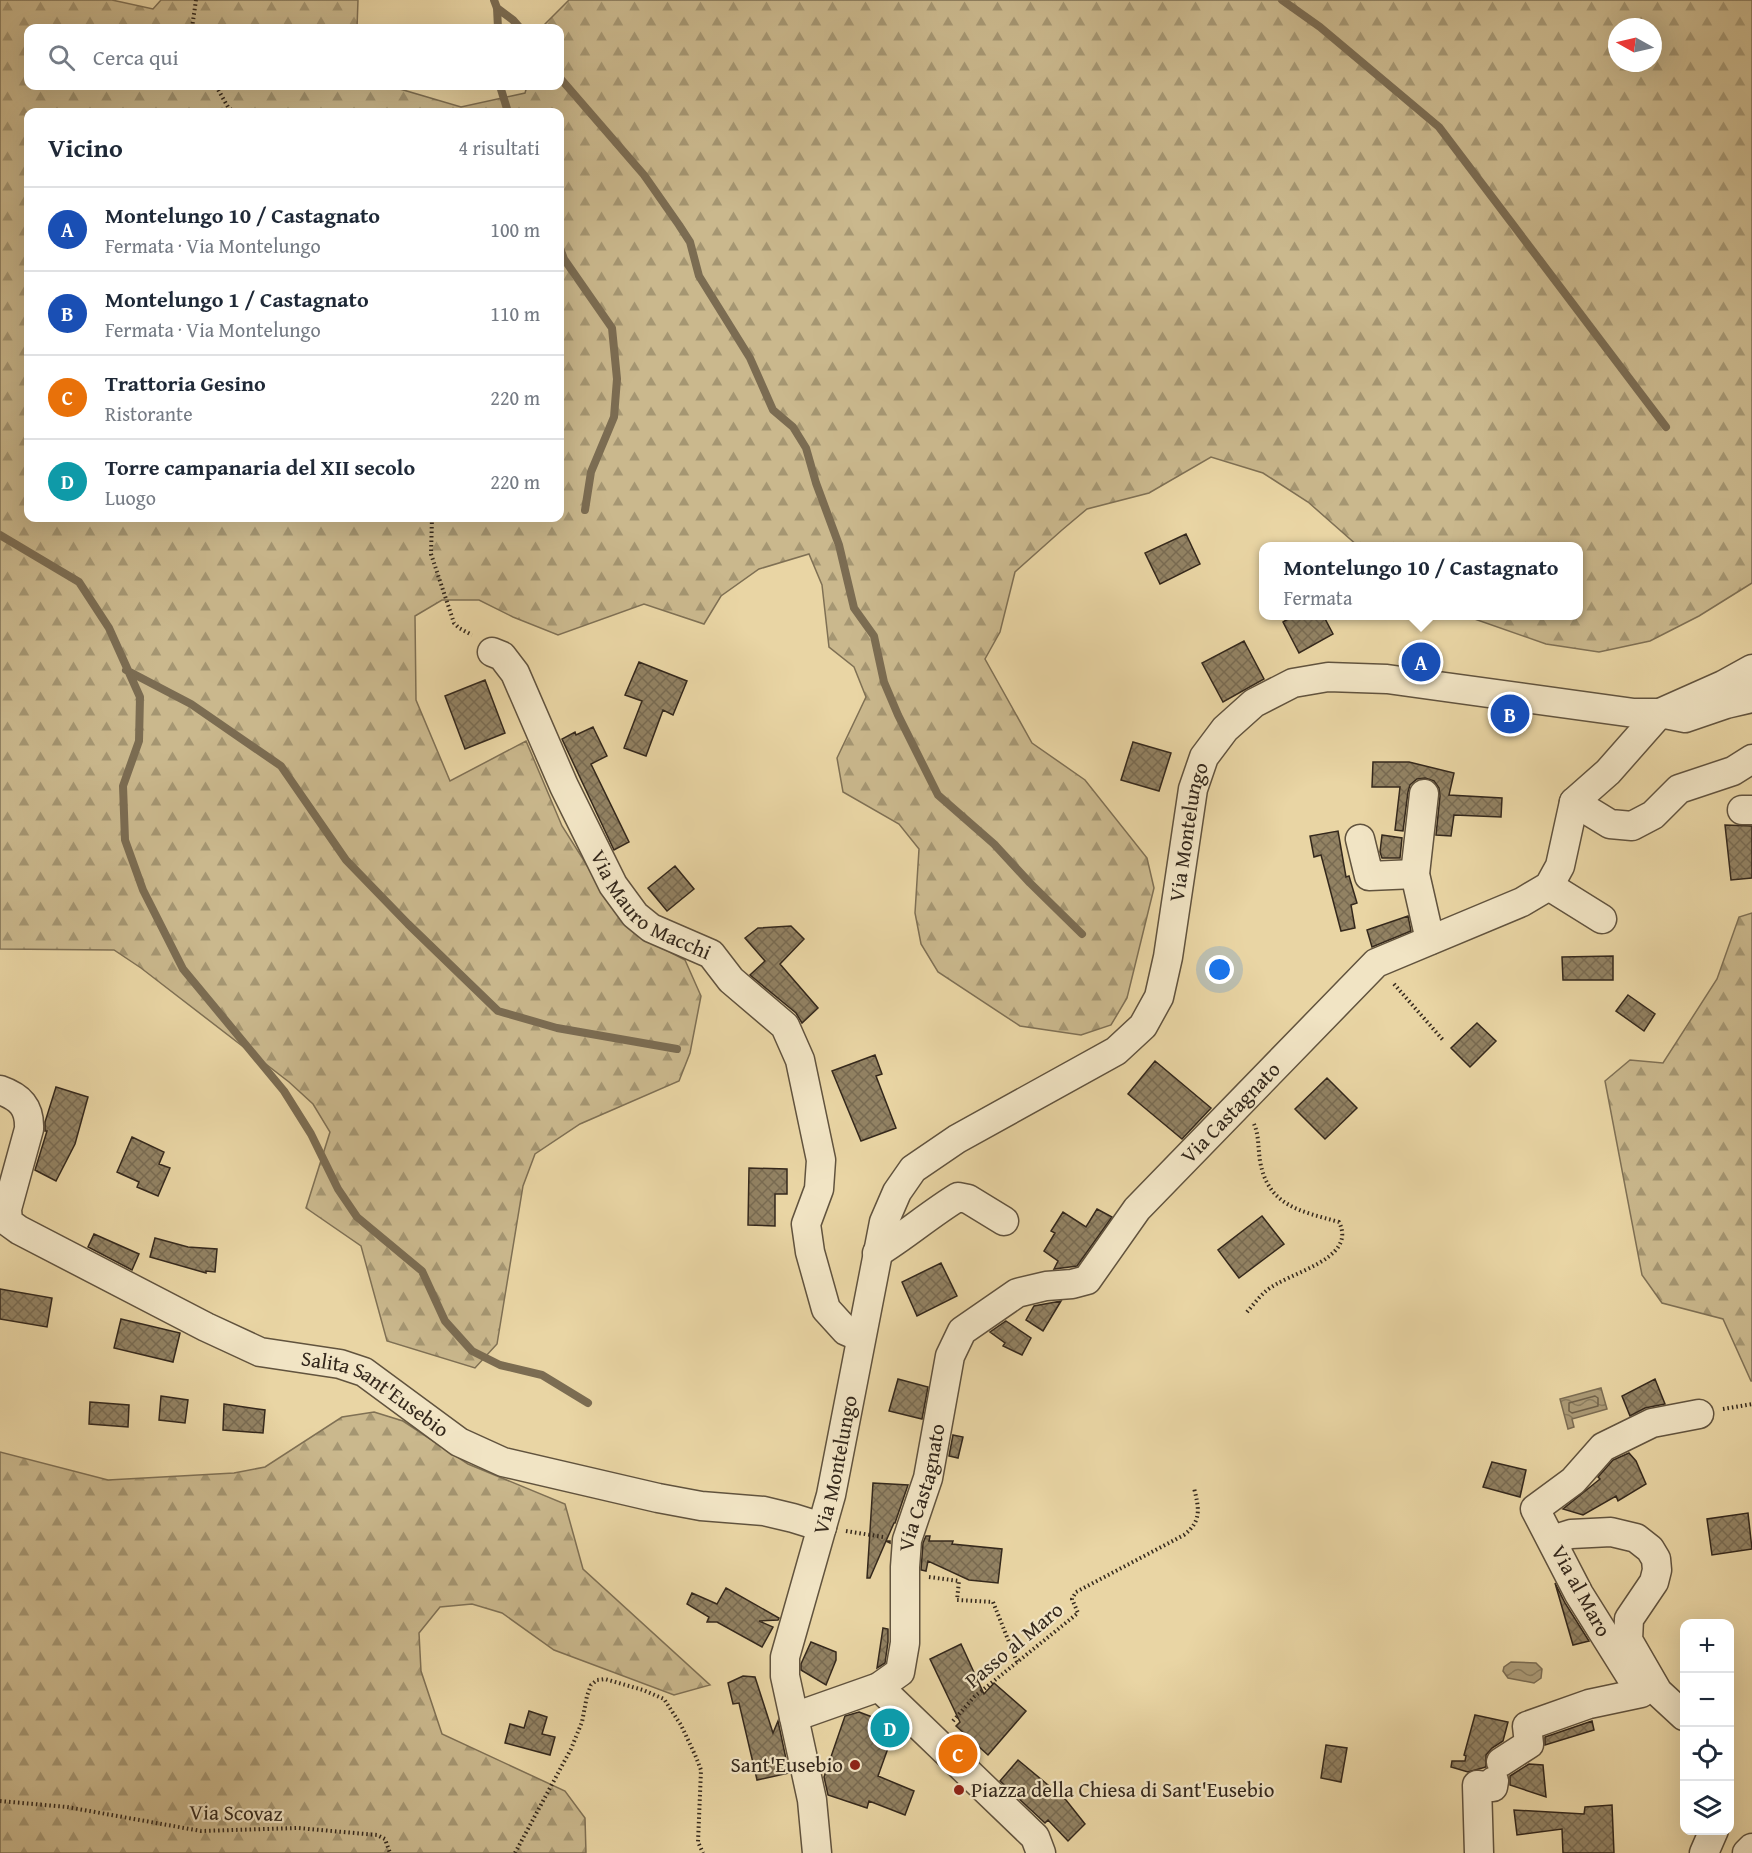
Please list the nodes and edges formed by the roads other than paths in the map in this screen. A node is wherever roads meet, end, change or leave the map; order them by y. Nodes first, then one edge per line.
1 (492, 652) road end
2 (1752, 669) edge
3 (1752, 698) edge
4 (1660, 713) junction
5 (1752, 759) edge
6 (1424, 794) dead end
7 (1574, 802) junction
8 (1360, 838) dead end
9 (1415, 874) junction
10 (1549, 886) junction
11 (1602, 919) dead end
12 (1430, 940) junction
13 (0, 1089) edge
14 (1004, 1221) dead end
15 (877, 1253) junction
16 (860, 1337) junction
17 (1699, 1414) dead end
18 (822, 1527) junction
19 (1552, 1540) junction
20 (889, 1679) junction
21 (1680, 1712) edge
22 (794, 1717) junction
23 (1712, 1835) edge
24 (812, 1846) edge
25 (1752, 1848) edge
26 (1041, 1853) edge
27 (1479, 1853) edge
28 (1704, 1853) edge
29 (1747, 1853) edge

1 - 16 street, Via Mauro Macchi
2 - 4 street, Via Montelungo
3 - 4 street, Via Montelungo
4 - 7 street
4 - 15 street, Via Montelungo
5 - 7 street
6 - 9 street
7 - 10 street
8 - 9 street
9 - 12 street
10 - 11 street
10 - 12 street, Via Castagnato
12 - 20 street, Via Castagnato
13 - 18 street, Salita Sant'Eusebio
14 - 15 street
15 - 16 street, Via Montelungo
16 - 18 street, Via Montelungo
17 - 19 street, Via al Maro
18 - 22 street, Via Montelungo
19 - 21 street
19 - 27 street, Via al Maro
20 - 22 street
20 - 26 street
22 - 24 street
23 - 28 street
25 - 29 street

